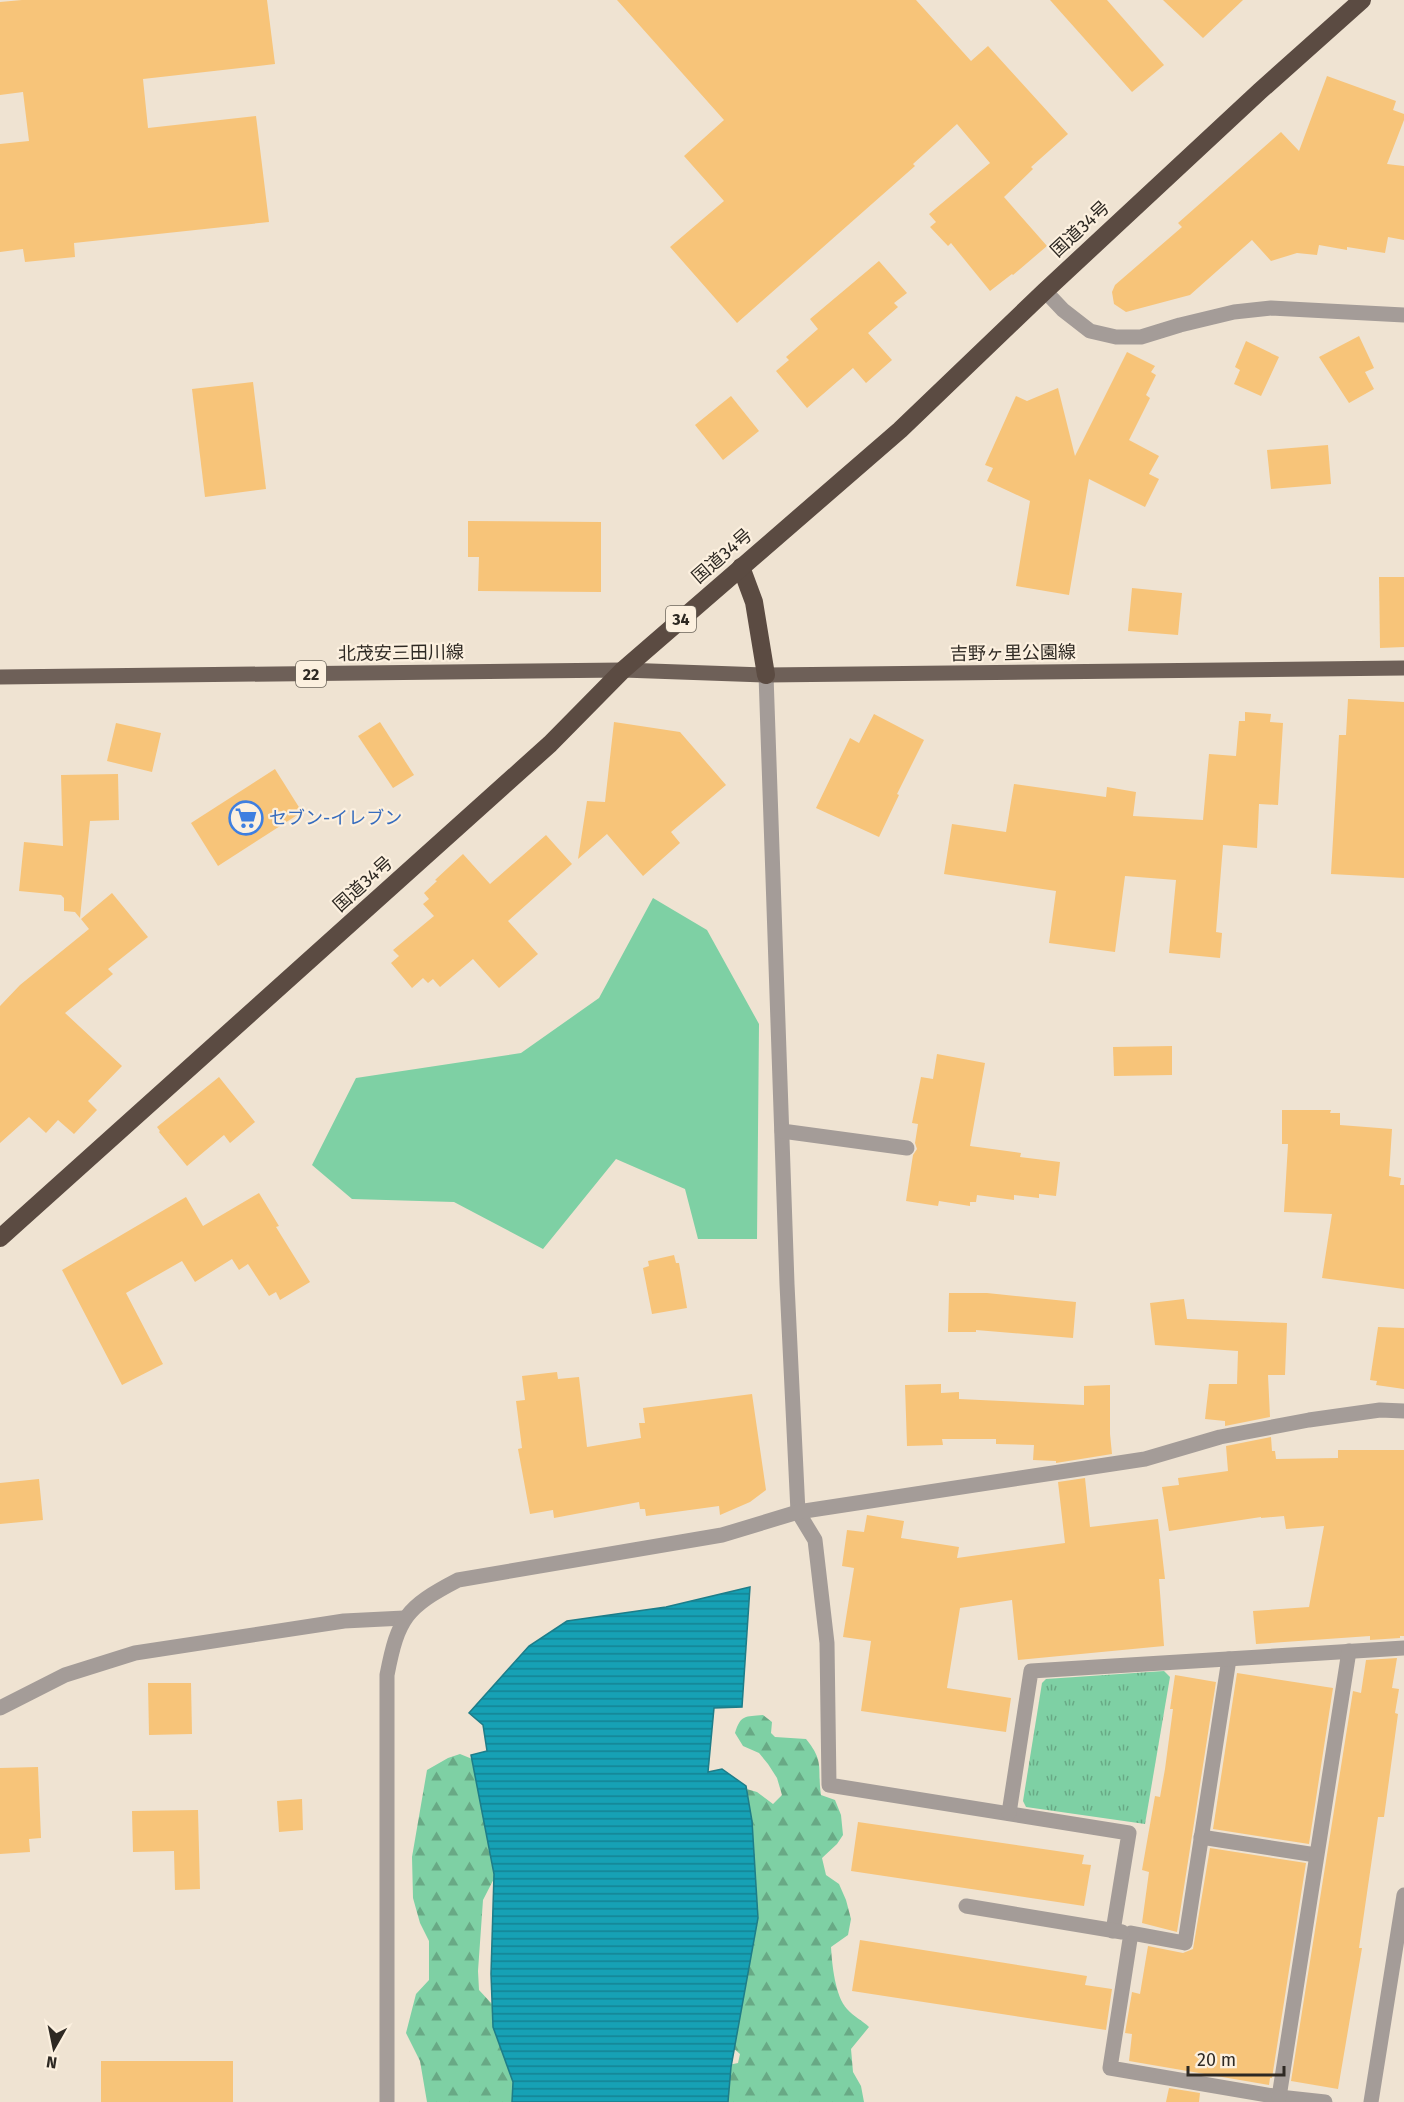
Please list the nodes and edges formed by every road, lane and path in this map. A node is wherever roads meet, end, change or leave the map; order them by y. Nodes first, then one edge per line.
1 (1362, 0) edge
2 (1045, 291) junction
3 (1404, 315) edge
4 (741, 567) junction
5 (1404, 668) edge
6 (623, 670) junction
7 (766, 675) junction
8 (0, 677) edge
9 (782, 1131) junction
10 (907, 1148) dead end
11 (0, 1238) edge
12 (1404, 1411) edge
13 (798, 1512) junction
14 (404, 1618) junction
15 (1404, 1648) edge
16 (1349, 1651) junction
17 (1229, 1659) junction
18 (0, 1708) edge
19 (1009, 1813) junction
20 (1201, 1837) junction
21 (1317, 1855) junction
22 (1404, 1895) edge
23 (966, 1906) dead end
24 (1113, 1931) junction
25 (1131, 1933) junction
26 (1279, 2097) junction
27 (387, 2102) edge
28 (1326, 2102) edge
29 (1371, 2102) edge

1 - 2 highway, 国道34号 / 34
2 - 3 street
2 - 4 highway, 国道34号 / 34
4 - 6 highway, 国道34号 / 34
4 - 7 highway
5 - 7 main road, 吉野ヶ里公園線
6 - 7 main road, 吉野ヶ里公園線
6 - 8 main road, 北茂安三田川線 / 22
6 - 11 highway, 国道34号 / 34
7 - 9 street
9 - 10 street
9 - 13 street
12 - 13 street
13 - 14 street
13 - 19 street
14 - 18 street
14 - 27 street
15 - 16 street
16 - 17 street
16 - 21 street
17 - 19 street
17 - 20 street
19 - 24 street
20 - 21 street
20 - 25 street
21 - 26 street
22 - 29 street
23 - 24 street
24 - 25 street
25 - 26 street
26 - 28 street

